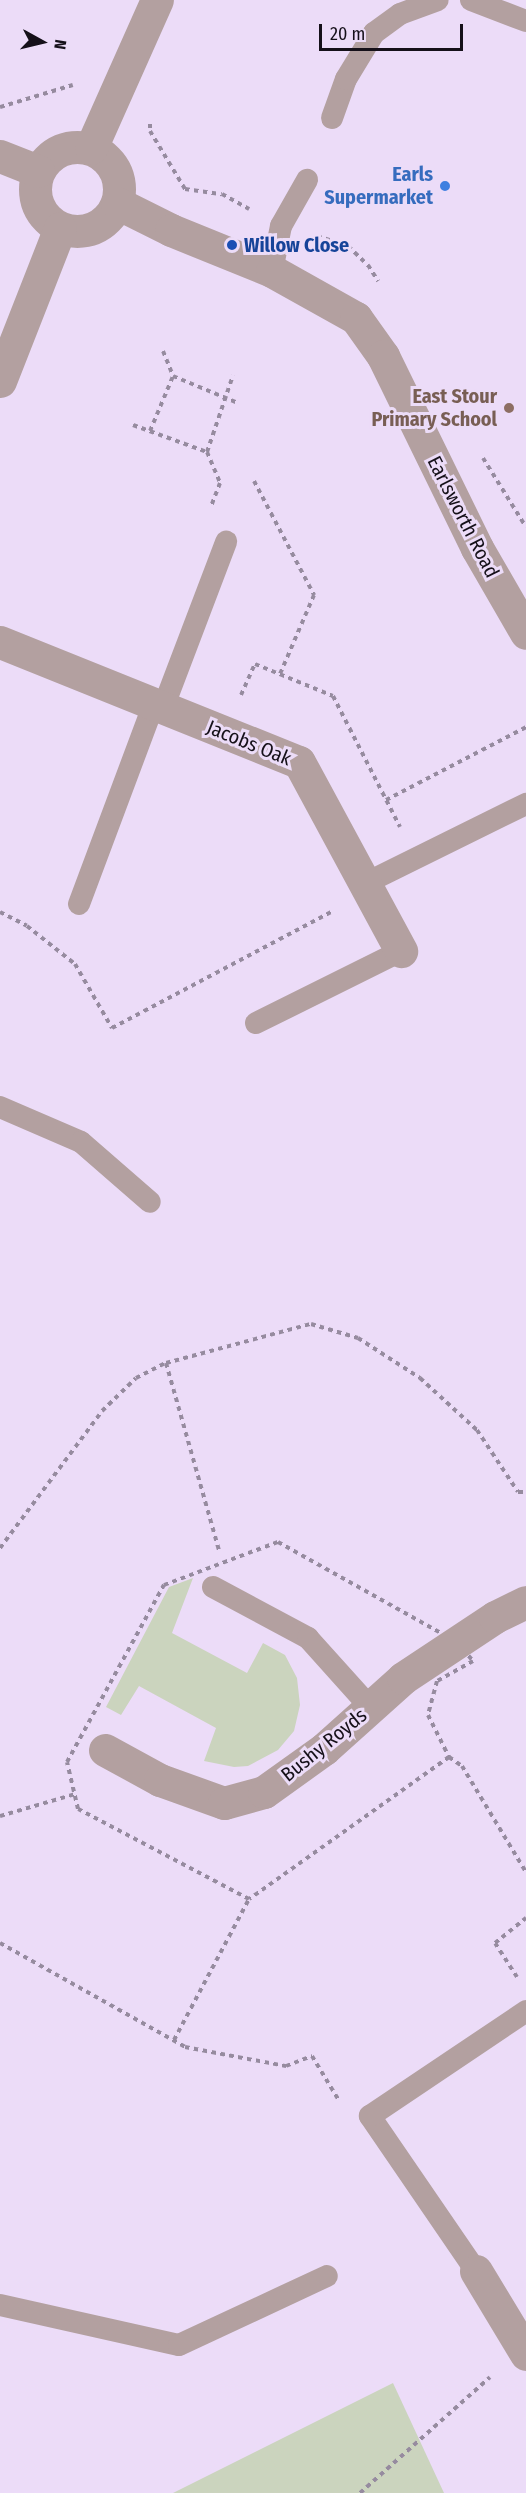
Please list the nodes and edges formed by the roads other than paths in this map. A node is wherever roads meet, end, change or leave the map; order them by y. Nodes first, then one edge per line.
1 (157, 0) edge
2 (438, 0) edge
3 (471, 0) edge
4 (526, 21) edge
5 (332, 118) dead end
6 (91, 148) junction
7 (0, 156) edge
8 (38, 171) junction
9 (307, 180) dead end
10 (117, 203) junction
11 (60, 228) junction
12 (272, 271) junction
13 (0, 381) edge
14 (226, 542) dead end
15 (526, 633) edge
16 (0, 642) edge
17 (159, 706) junction
18 (526, 804) edge
19 (366, 888) junction
20 (79, 904) dead end
21 (401, 951) joint
22 (256, 1023) dead end
23 (0, 1107) edge
24 (150, 1202) dead end
25 (213, 1587) dead end
26 (526, 1602) edge
27 (370, 1707) junction
28 (105, 1750) dead end
29 (526, 2011) edge
30 (477, 2271) joint
31 (327, 2276) dead end
32 (0, 2306) edge
33 (522, 2344) edge

1 - 6 street
2 - 5 lane
3 - 4 lane
6 - 8 street
6 - 10 street
7 - 8 street
8 - 11 street
9 - 12 lane
10 - 11 street
10 - 12 street, Earlsworth Road
11 - 13 street
12 - 15 street, Earlsworth Road
14 - 17 lane
16 - 17 street, Jacobs Oak
17 - 19 street, Jacobs Oak
17 - 20 lane
18 - 19 lane
19 - 21 street, Jacobs Oak
21 - 22 lane
23 - 24 lane
25 - 27 lane
26 - 27 street, Bushy Royds
27 - 28 street, Bushy Royds
29 - 30 lane
30 - 33 street
31 - 32 lane

